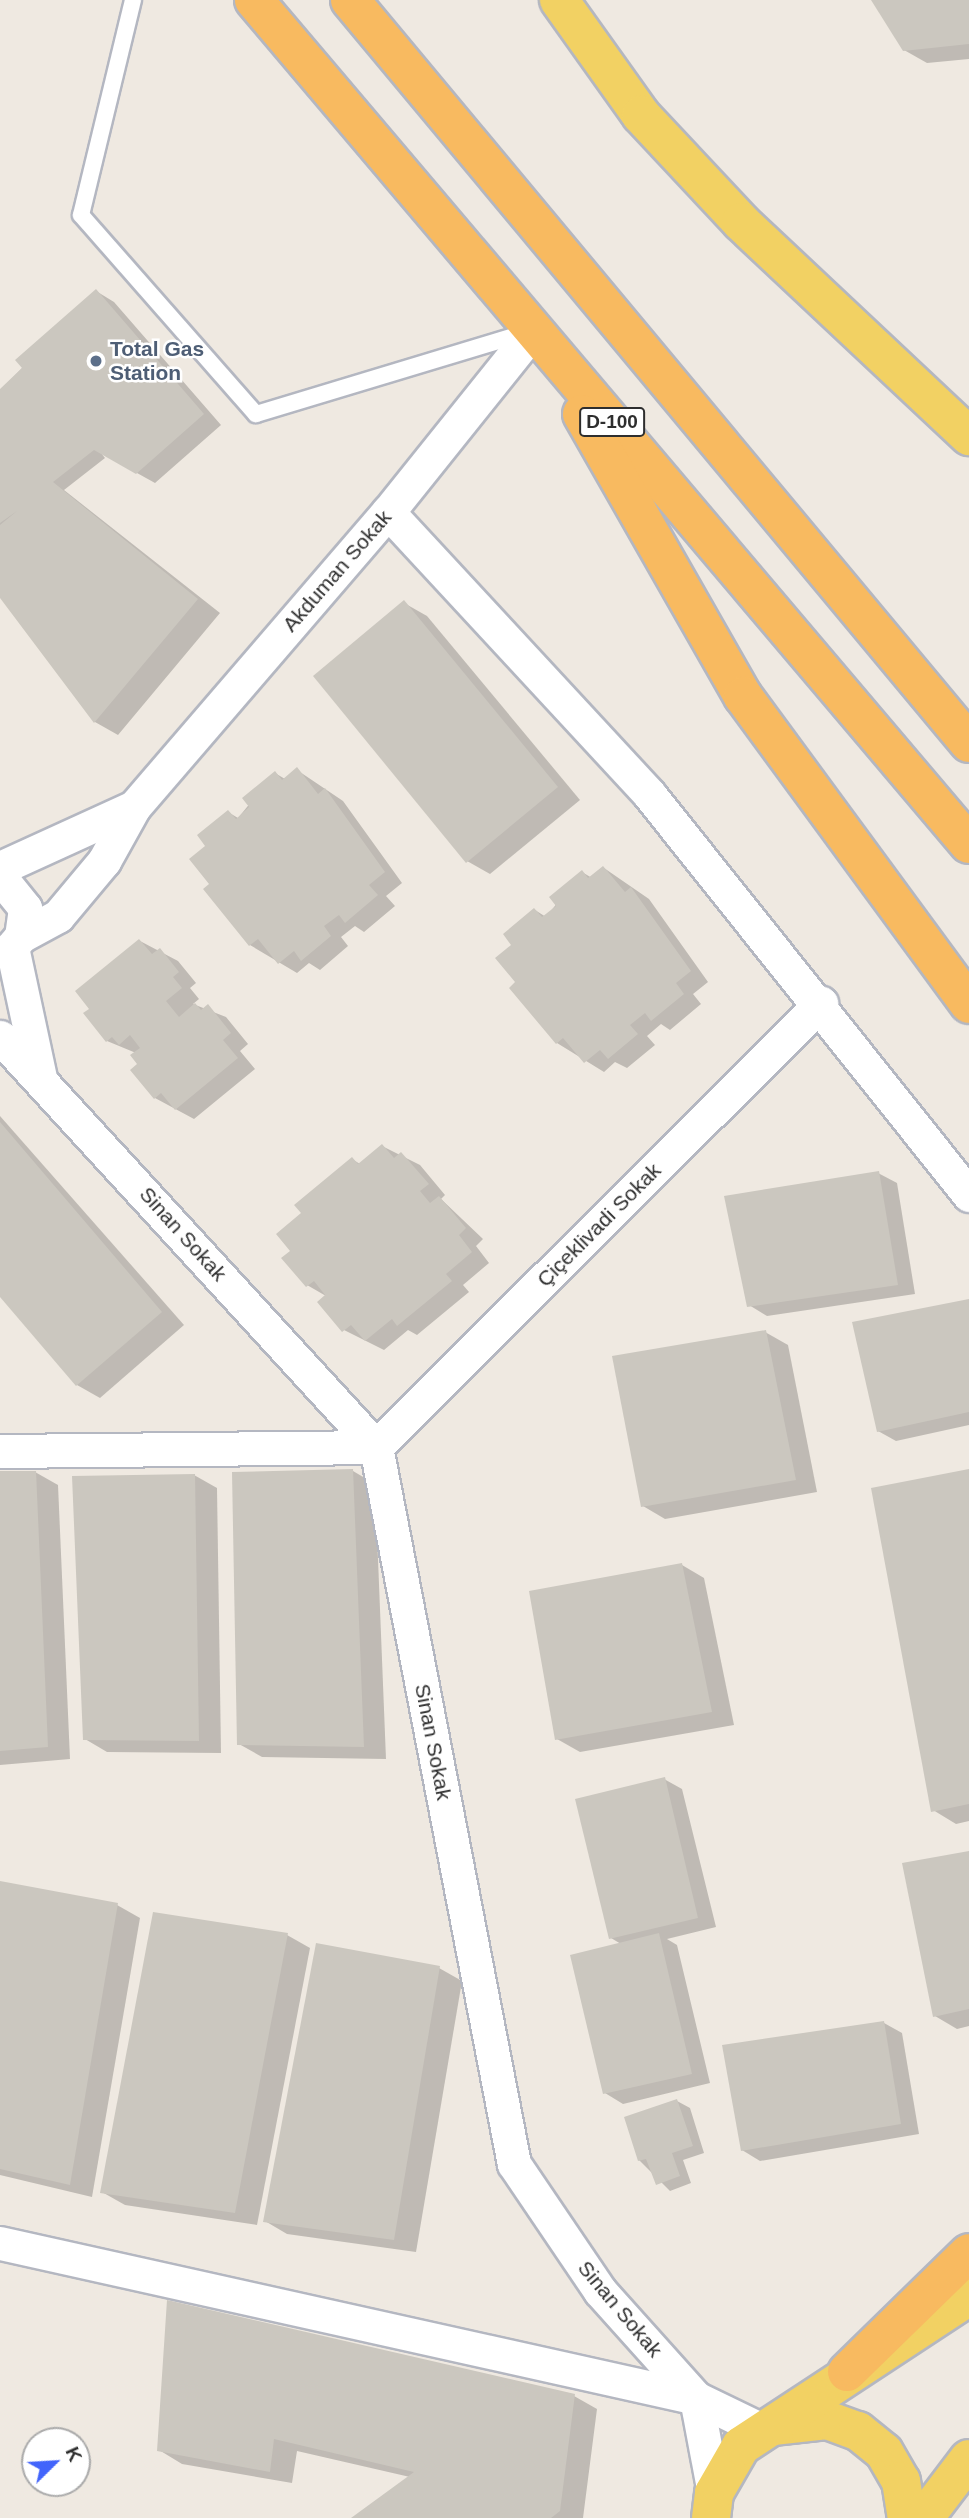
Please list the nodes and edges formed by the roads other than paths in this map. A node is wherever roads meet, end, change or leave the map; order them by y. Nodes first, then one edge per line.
1 (133, 0) edge
2 (254, 0) edge
3 (350, 0) edge
4 (559, 0) edge
5 (534, 330) junction
6 (969, 436) edge
7 (388, 512) junction
8 (969, 743) edge
9 (134, 807) junction
10 (969, 844) edge
11 (0, 868) edge
12 (0, 877) edge
13 (11, 946) edge
14 (821, 1003) junction
15 (969, 1004) edge
16 (0, 1037) edge
17 (40, 1078) junction
18 (969, 1195) edge
19 (376, 1447) junction
20 (0, 1451) edge
21 (0, 2243) edge
22 (969, 2253) edge
23 (969, 2296) edge
24 (846, 2372) junction
25 (696, 2398) junction
26 (762, 2431) junction
27 (969, 2459) edge
28 (934, 2504) edge
29 (704, 2510) edge

1 - 5 lane
2 - 5 highway, D-100
3 - 8 highway
4 - 6 main road
5 - 7 street, Akduman Sokak
5 - 10 highway, D-100
5 - 15 highway
7 - 9 street, Akduman Sokak
7 - 14 street
9 - 11 street, Akduman Sokak
9 - 13 street, Akduman Sokak
12 - 13 street
13 - 17 street
14 - 18 street
14 - 19 street, Çiçeklivadi Sokak
16 - 17 street, Sinan Sokak
17 - 19 street, Sinan Sokak
19 - 20 street
19 - 25 street, Sinan Sokak
21 - 25 street
22 - 24 highway
23 - 24 main road
24 - 26 main road
25 - 26 street, Sinan Sokak
25 - 29 street
26 - 28 main road
26 - 29 main road
27 - 28 main road

